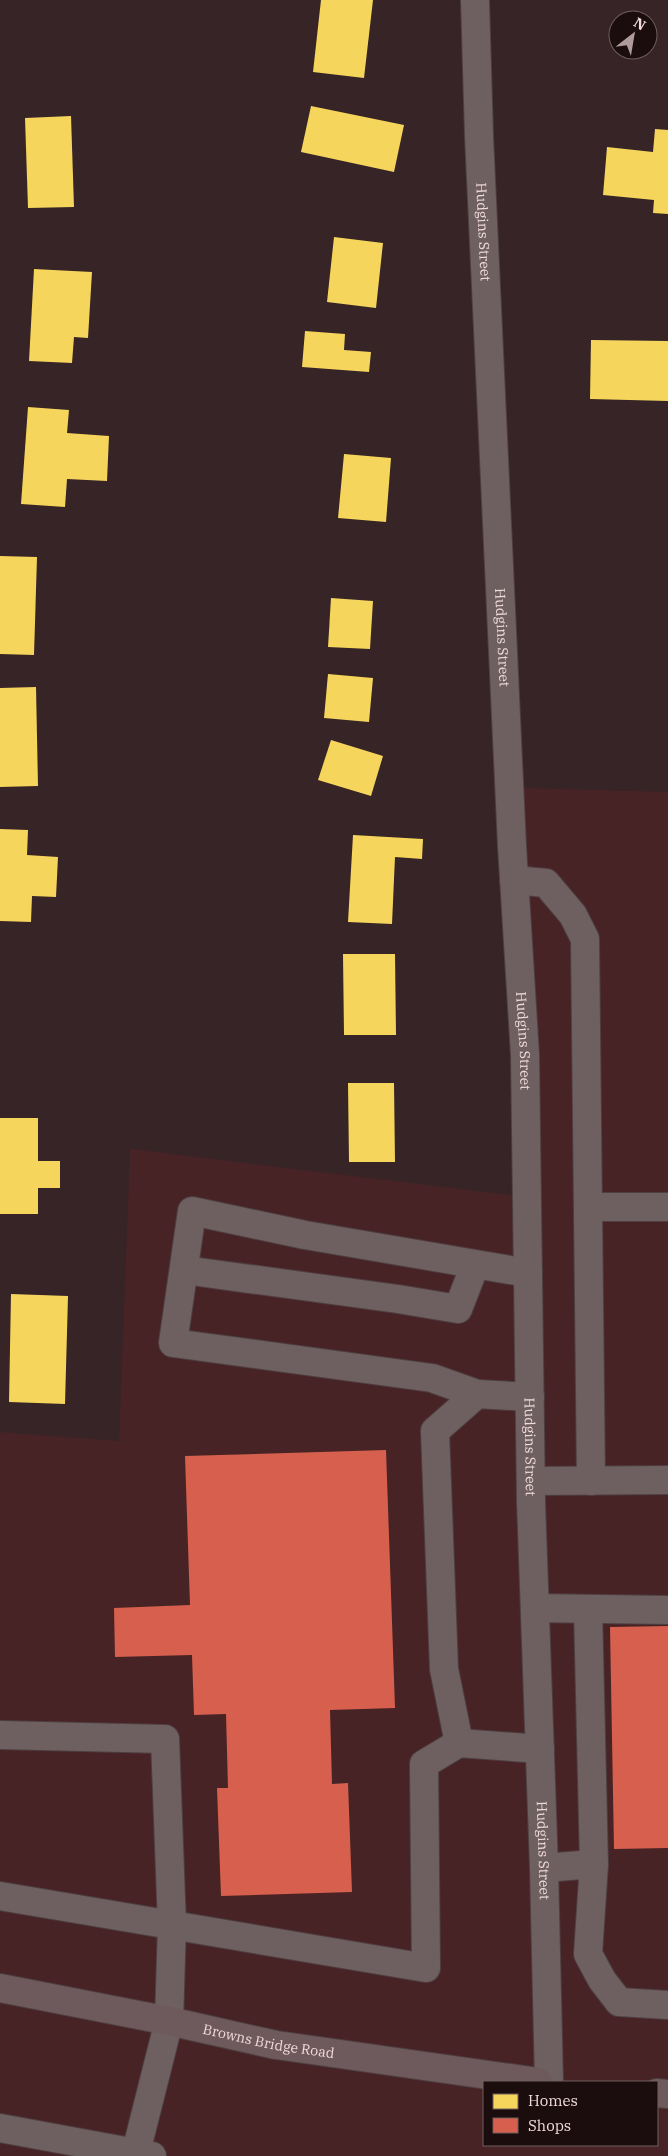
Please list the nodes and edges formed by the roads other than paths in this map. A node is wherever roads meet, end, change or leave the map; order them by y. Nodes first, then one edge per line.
1 (475, 0) edge
2 (514, 880) junction
3 (668, 1206) edge
4 (588, 1207) junction
5 (475, 1265) junction
6 (184, 1270) junction
7 (528, 1273) junction
8 (477, 1394) junction
9 (530, 1398) junction
10 (668, 1480) edge
11 (531, 1481) junction
12 (591, 1481) junction
13 (535, 1608) junction
14 (588, 1610) junction
15 (668, 1610) edge
16 (0, 1735) edge
17 (460, 1743) junction
18 (540, 1749) junction
19 (594, 1864) junction
20 (544, 1868) junction
21 (0, 1896) edge
22 (172, 1925) junction
23 (0, 1988) edge
24 (668, 2005) edge
25 (169, 2021) junction
26 (531, 2081) edge
27 (549, 2081) edge
28 (0, 2128) edge
29 (53, 2147) edge
30 (141, 2155) edge

1 - 2 street, Hudgins Street
2 - 4 street
2 - 7 street, Hudgins Street
3 - 4 street
4 - 12 street
5 - 6 street
5 - 6 street
5 - 7 street
6 - 8 street
7 - 9 street, Hudgins Street
8 - 9 street
8 - 17 street
9 - 11 street, Hudgins Street
10 - 12 street
11 - 12 street
11 - 13 street, Hudgins Street
13 - 14 street
13 - 18 street, Hudgins Street
14 - 15 street
14 - 19 street
16 - 22 street
17 - 18 street
17 - 22 street
18 - 20 street, Hudgins Street
19 - 20 street
19 - 24 street
20 - 27 street, Hudgins Street
21 - 22 street
22 - 25 street
23 - 25 main road, Browns Bridge Road
25 - 26 main road, Browns Bridge Road
25 - 30 street
28 - 29 street
29 - 30 street

